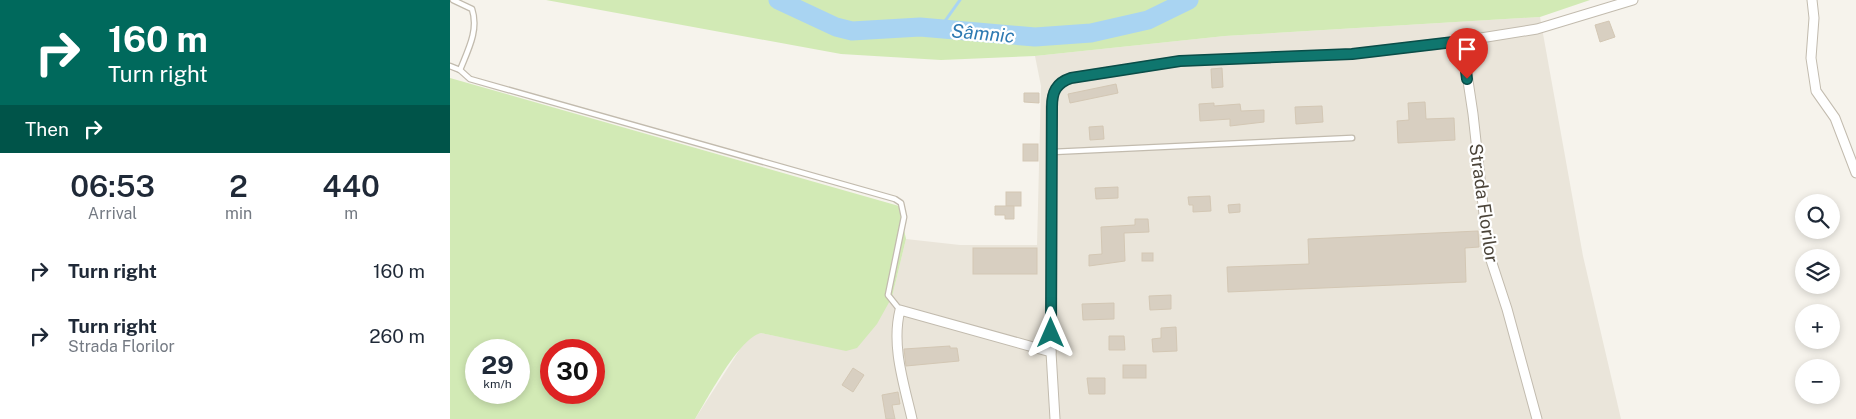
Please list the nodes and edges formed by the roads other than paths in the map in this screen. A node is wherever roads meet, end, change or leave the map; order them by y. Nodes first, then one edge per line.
1 (453, 0) edge
2 (1633, 0) edge
3 (1812, 0) edge
4 (1462, 41) junction
5 (450, 66) edge
6 (460, 70) junction
7 (1352, 138) dead end
8 (1051, 152) junction
9 (1856, 173) edge
10 (900, 310) junction
11 (1051, 352) junction
12 (912, 419) edge
13 (1055, 419) edge
14 (1537, 419) edge

1 - 6 lane
2 - 4 street
3 - 9 street
4 - 8 street
4 - 14 street, Strada Florilor
5 - 6 lane
6 - 10 lane
7 - 8 lane
8 - 11 street
10 - 11 street
10 - 12 street
11 - 13 street

